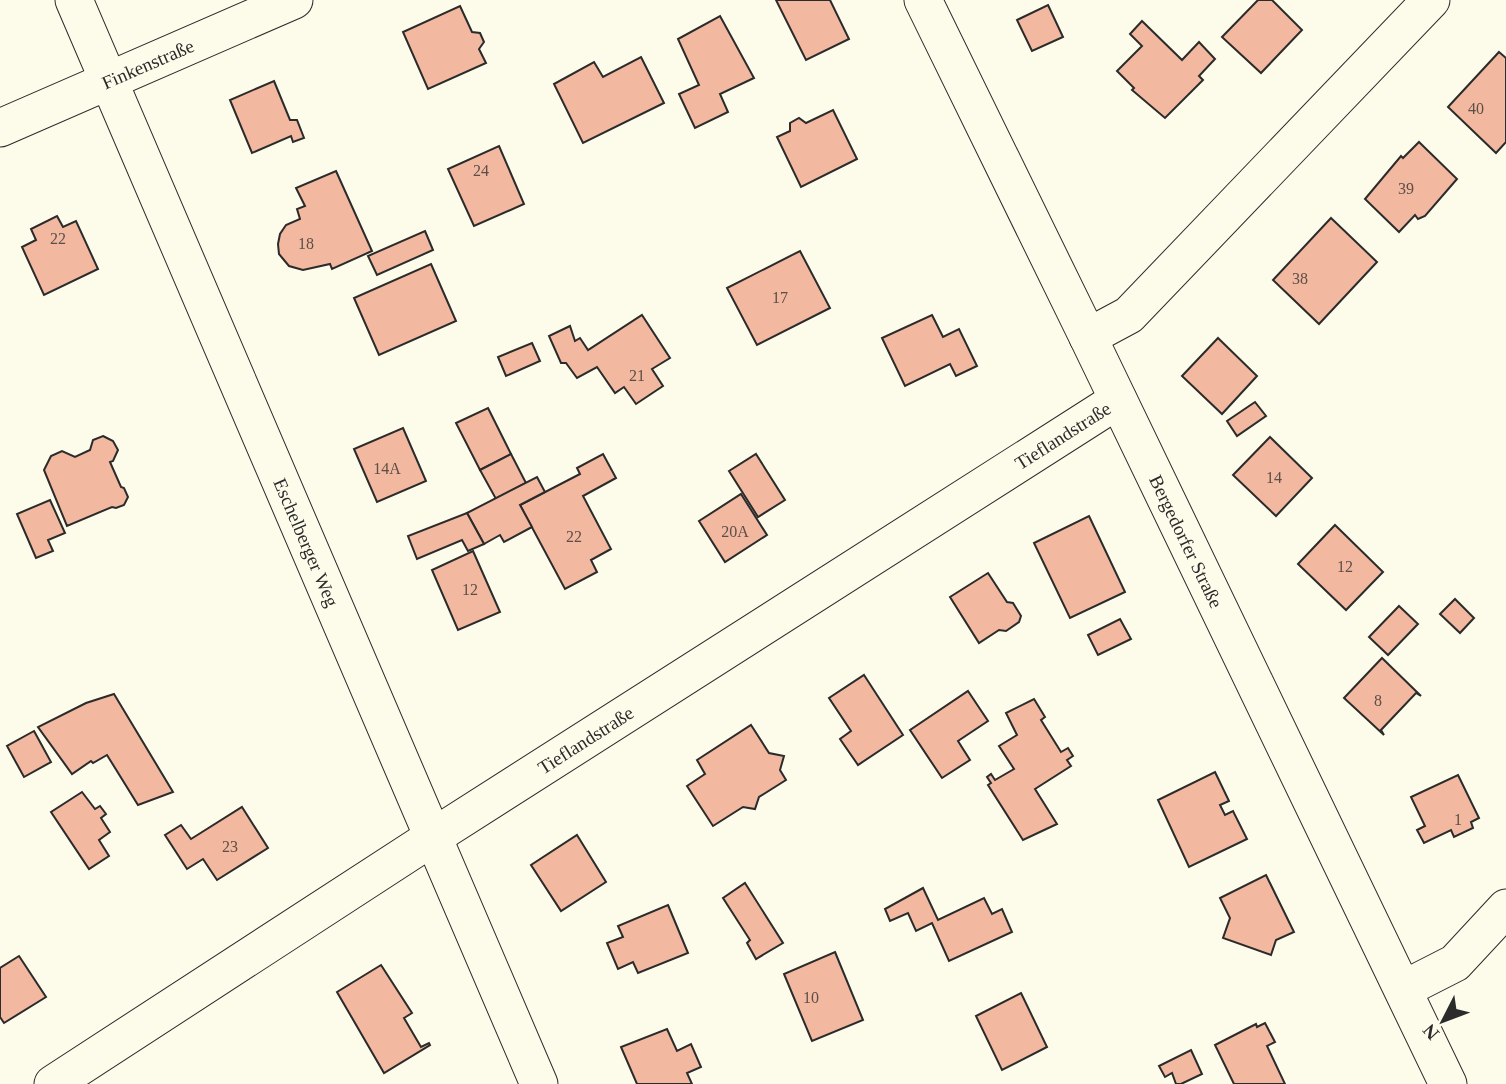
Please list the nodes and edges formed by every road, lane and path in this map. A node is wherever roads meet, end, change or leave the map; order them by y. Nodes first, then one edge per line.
1 (74, 0) edge
2 (294, 0) edge
3 (923, 0) edge
4 (1431, 0) edge
5 (109, 80) junction
6 (0, 128) edge
7 (1088, 337) junction
8 (1118, 400) junction
9 (433, 838) junction
10 (1506, 908) edge
11 (1404, 989) junction
12 (53, 1084) edge
13 (539, 1084) edge
14 (1448, 1084) edge

1 - 5 street, Eschelberger Weg
2 - 5 street, Finkenstraße
3 - 7 street, Bergedorfer Straße
4 - 7 street
5 - 6 street, Finkenstraße
5 - 9 street, Eschelberger Weg
7 - 8 street, Bergedorfer Straße
8 - 9 street, Tieflandstraße
8 - 11 street, Bergedorfer Straße
9 - 12 street, Tieflandstraße
9 - 13 street, Eschelberger Weg
10 - 11 street
11 - 14 street, Bergedorfer Straße

